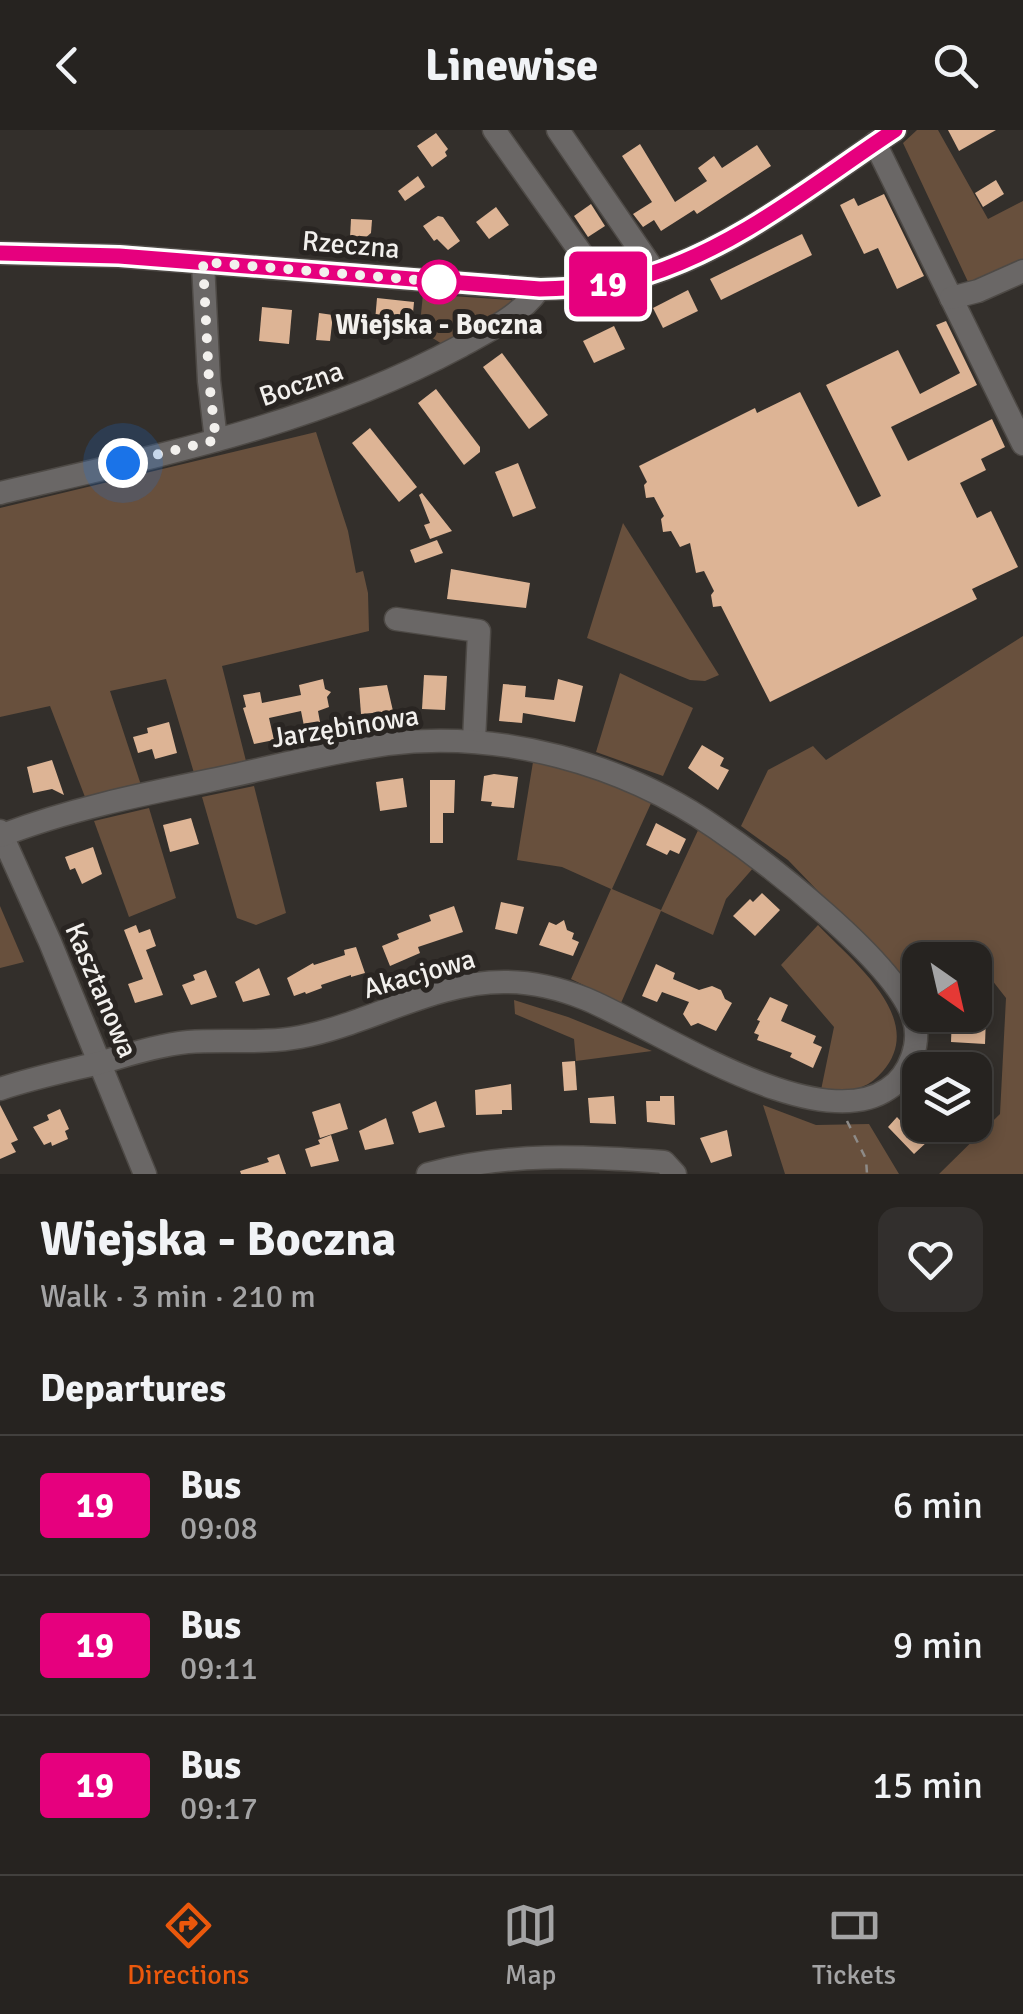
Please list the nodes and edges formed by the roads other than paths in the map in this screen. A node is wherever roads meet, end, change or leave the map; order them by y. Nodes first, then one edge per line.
1 (494, 130) edge
2 (558, 130) edge
3 (885, 137) edge
4 (0, 253) edge
5 (203, 262) junction
6 (1023, 271) edge
7 (655, 272) junction
8 (592, 286) junction
9 (540, 289) junction
10 (951, 298) junction
11 (216, 440) junction
12 (1023, 444) edge
13 (0, 492) edge
14 (396, 618) dead end
15 (474, 741) junction
16 (1, 834) edge
17 (100, 1063) junction
18 (0, 1088) edge
19 (852, 1102) joint
20 (439, 1173) edge
21 (144, 1174) edge
22 (674, 1174) edge

1 - 8 street
2 - 7 street
3 - 7 street, Rzeczna
3 - 10 street
4 - 5 street, Rzeczna
5 - 9 street, Rzeczna
5 - 11 street
6 - 10 street
7 - 8 street, Rzeczna
8 - 9 street, Rzeczna
9 - 11 street, Boczna
10 - 12 street
11 - 13 street, Boczna
14 - 15 street
15 - 16 street, Jarzębinowa
15 - 19 street, Jarzębinowa
16 - 17 street, Kasztanowa
17 - 18 street, Akacjowa
17 - 19 street, Akacjowa
17 - 21 street, Kasztanowa
20 - 22 street

